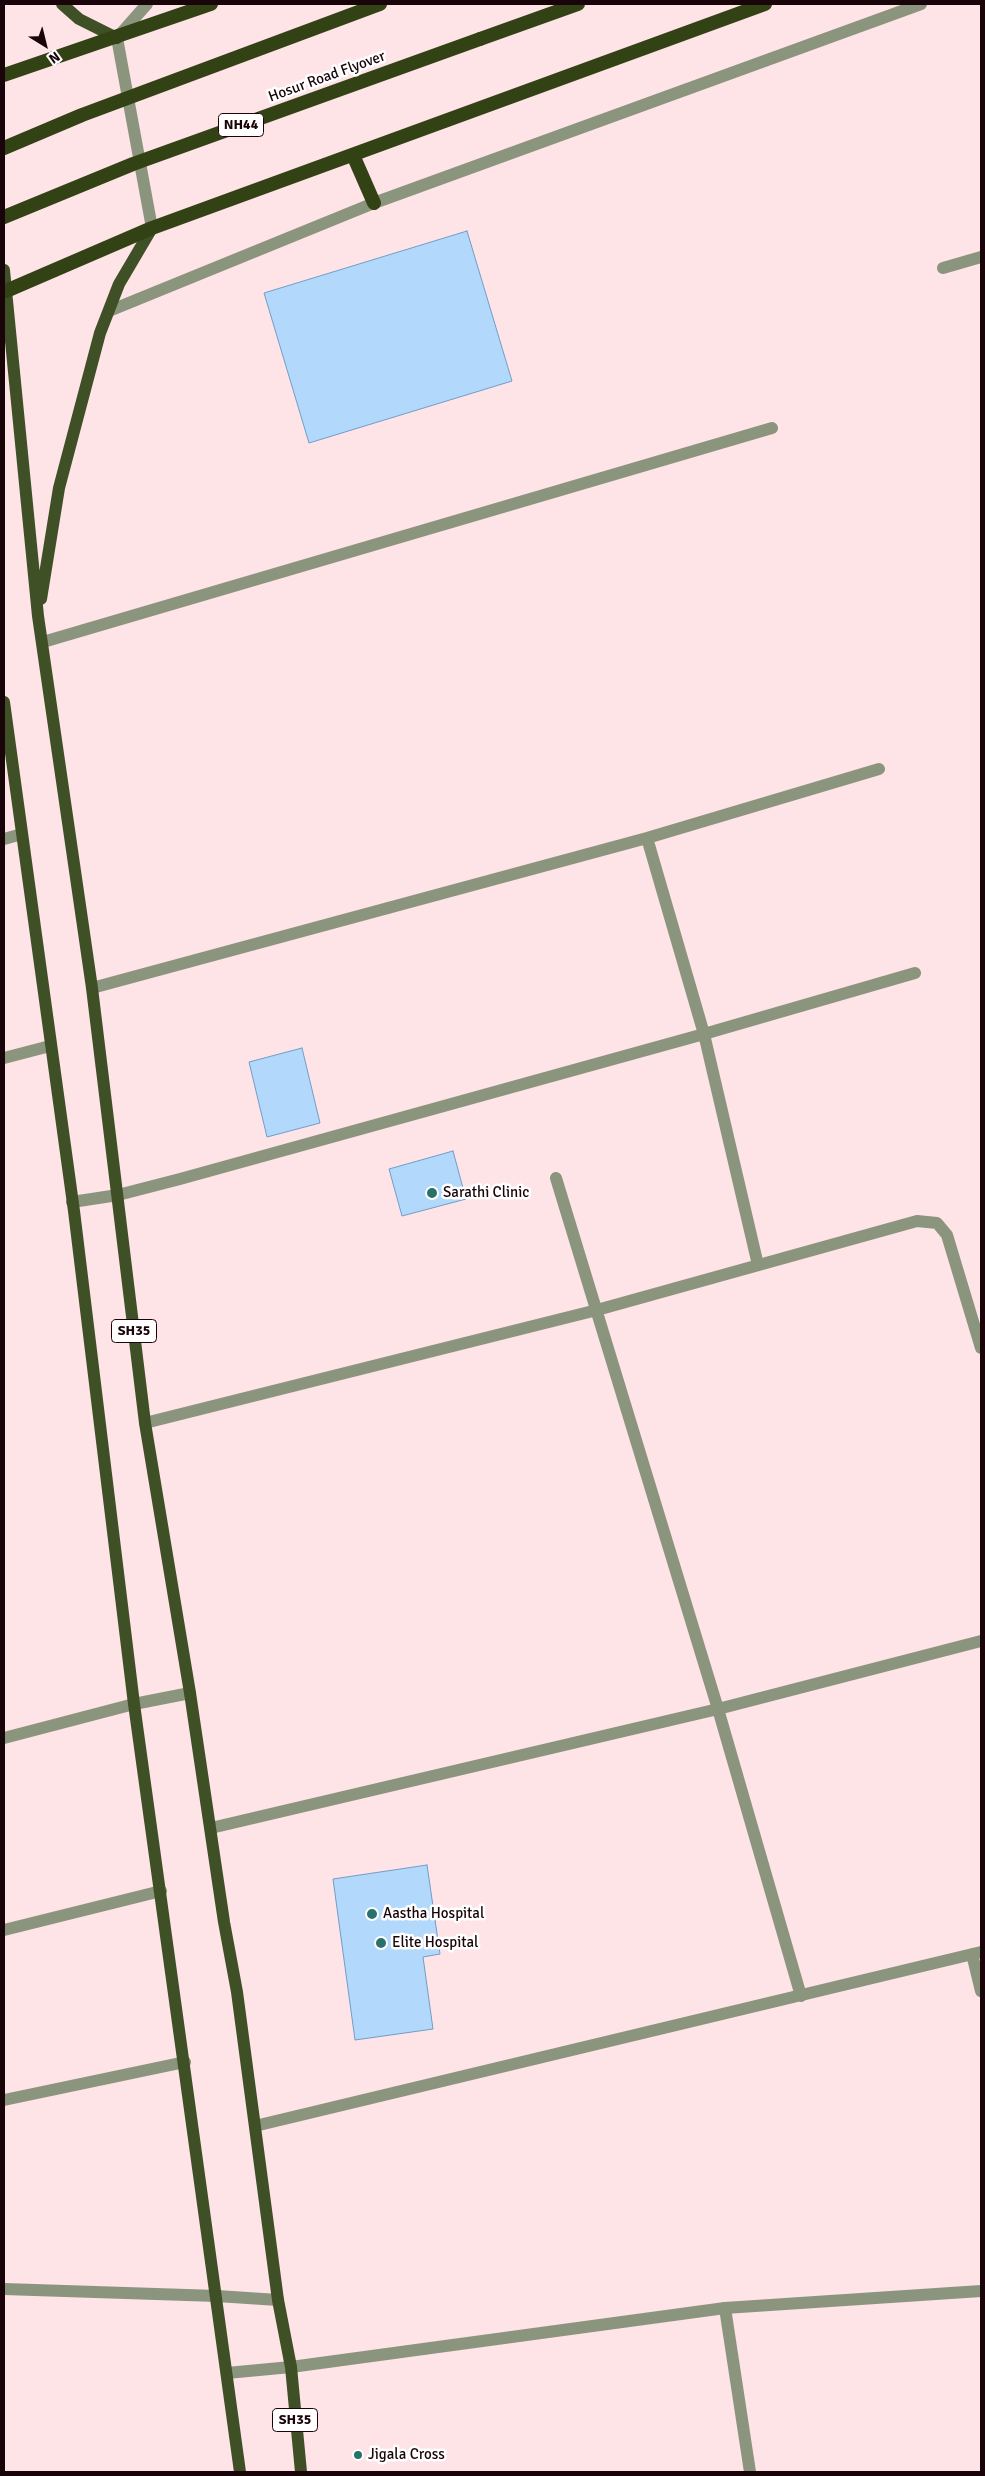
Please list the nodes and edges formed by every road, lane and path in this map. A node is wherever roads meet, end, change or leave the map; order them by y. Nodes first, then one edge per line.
1 (62, 4) edge
2 (147, 4) edge
3 (211, 4) edge
4 (380, 4) edge
5 (578, 4) edge
6 (765, 4) edge
7 (921, 4) edge
8 (116, 38) junction
9 (4, 76) edge
10 (4, 148) edge
11 (353, 155) junction
12 (374, 203) junction
13 (4, 217) edge
14 (152, 228) junction
15 (981, 257) edge
16 (943, 268) dead end
17 (4, 270) edge
18 (5, 292) edge
19 (109, 311) junction
20 (772, 428) dead end
21 (38, 616) junction
22 (43, 642) junction
23 (4, 702) edge
24 (879, 769) dead end
25 (22, 834) junction
26 (647, 838) junction
27 (4, 839) edge
28 (915, 973) dead end
29 (92, 988) junction
30 (704, 1034) junction
31 (50, 1046) junction
32 (4, 1058) edge
33 (556, 1178) dead end
34 (118, 1195) junction
35 (72, 1202) junction
36 (758, 1265) junction
37 (597, 1310) junction
38 (981, 1348) edge
39 (145, 1423) junction
40 (981, 1641) edge
41 (190, 1693) junction
42 (134, 1704) junction
43 (718, 1710) junction
44 (4, 1738) edge
45 (211, 1828) junction
46 (161, 1891) junction
47 (4, 1930) edge
48 (977, 1953) edge
49 (981, 1991) edge
50 (801, 1996) junction
51 (184, 2062) junction
52 (4, 2100) edge
53 (255, 2126) junction
54 (4, 2289) edge
55 (981, 2291) edge
56 (218, 2296) junction
57 (278, 2300) junction
58 (725, 2308) junction
59 (290, 2368) junction
60 (227, 2373) junction
61 (240, 2472) edge
62 (300, 2472) edge
63 (750, 2472) edge

1 - 8 main road
2 - 8 street
3 - 8 highway
4 - 10 highway, bridge
5 - 13 highway, Hosur Road Flyover / NH44, bridge
6 - 11 highway
7 - 12 street
8 - 9 highway
8 - 14 street
11 - 12 highway
11 - 14 highway
12 - 19 street
14 - 18 highway
14 - 19 main road
15 - 16 street
17 - 18 main road, SH35
18 - 21 main road, SH35
19 - 21 main road
20 - 22 street
21 - 22 main road, SH35
22 - 29 main road, SH35
23 - 25 main road, SH35
24 - 26 street
25 - 27 street
25 - 31 main road, SH35
26 - 29 street
26 - 30 street
28 - 30 street
29 - 34 main road, SH35
30 - 34 street
30 - 36 street
31 - 32 street
31 - 35 main road, SH35
33 - 37 street
34 - 35 street
34 - 39 main road, SH35
35 - 42 main road, SH35
36 - 37 street
36 - 38 street
37 - 39 street
37 - 43 street
39 - 41 main road, SH35
40 - 43 street
41 - 42 street
41 - 45 main road, SH35
42 - 44 street
42 - 46 main road, SH35
43 - 45 street
43 - 50 street
45 - 53 main road, SH35
46 - 47 street
46 - 51 main road, SH35
48 - 49 street
48 - 50 street
50 - 53 street
51 - 52 street
51 - 56 main road, SH35
53 - 57 main road, SH35
54 - 56 street
55 - 58 street
56 - 57 street
56 - 60 main road, SH35
57 - 59 main road, SH35
58 - 59 street
58 - 63 street
59 - 60 street
59 - 62 main road, SH35
60 - 61 main road, SH35

